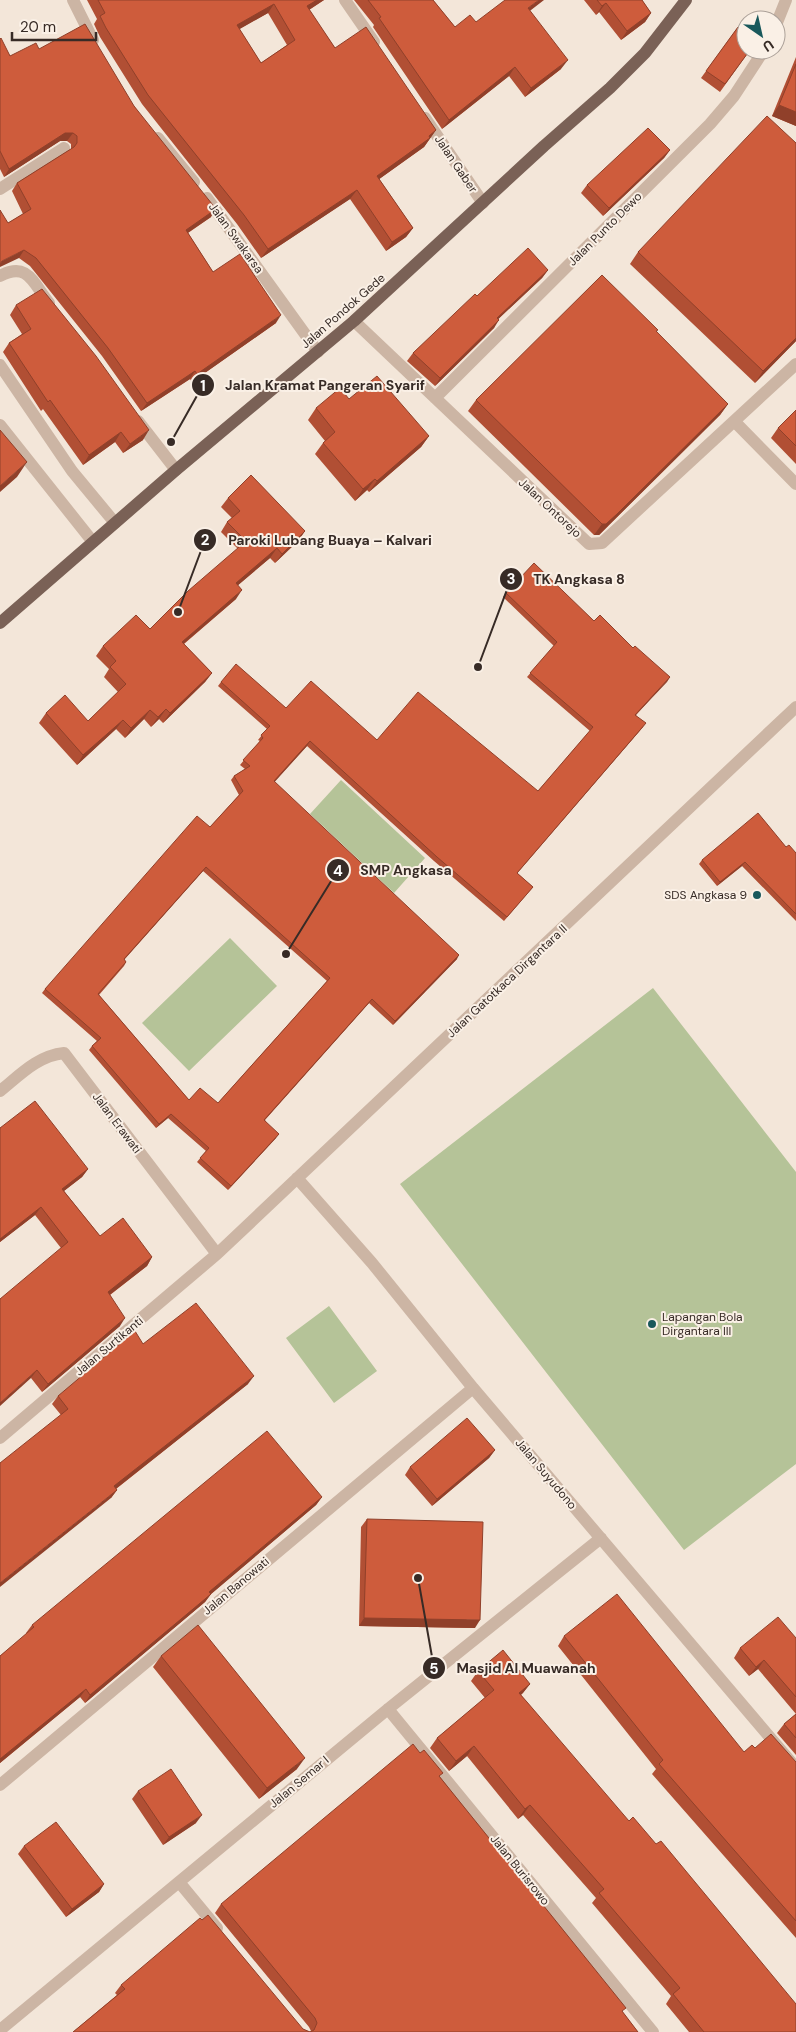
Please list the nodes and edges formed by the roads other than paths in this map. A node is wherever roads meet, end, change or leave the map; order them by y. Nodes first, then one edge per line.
1 (73, 0) edge
2 (345, 0) edge
3 (686, 0) edge
4 (98, 48) edge
5 (380, 51) edge
6 (757, 60) edge
7 (418, 108) edge
8 (150, 129) edge
9 (64, 148) edge
10 (0, 189) edge
11 (483, 203) junction
12 (0, 276) edge
13 (58, 315) edge
14 (354, 321) junction
15 (318, 352) junction
16 (796, 364) edge
17 (0, 365) edge
18 (435, 398) junction
19 (128, 407) edge
20 (735, 422) junction
21 (0, 425) edge
22 (176, 470) junction
23 (796, 484) edge
24 (115, 523) junction
25 (93, 542) junction
26 (0, 623) edge
27 (796, 707) edge
28 (0, 1091) edge
29 (297, 1178) junction
30 (217, 1254) junction
31 (473, 1388) junction
32 (0, 1438) edge
33 (601, 1538) junction
34 (388, 1709) junction
35 (796, 1768) edge
36 (0, 1785) edge
37 (179, 1882) junction
38 (222, 1934) edge
39 (0, 2030) edge
40 (653, 2032) edge

1 - 4 street
2 - 5 street
3 - 11 main road, Jalan Pondok Gede
6 - 18 street, Jalan Punto Dewo
7 - 11 street, Jalan Gaber
8 - 15 street, Jalan Swakarsa
9 - 10 street
11 - 14 main road, Jalan Pondok Gede
12 - 13 street
14 - 15 main road, Jalan Pondok Gede
14 - 18 street, Jalan Ontorejo
15 - 22 main road, Jalan Pondok Gede
16 - 20 street, Jalan Ontorejo
17 - 24 street
18 - 20 street, Jalan Ontorejo
19 - 22 street
20 - 23 street
21 - 25 street
22 - 24 main road, Jalan Pondok Gede
24 - 25 main road, Jalan Pondok Gede
25 - 26 main road, Jalan Pondok Gede
27 - 29 street, Jalan Gatotkaca Dirgantara II
28 - 30 street, Jalan Erawati
29 - 30 street, Jalan Gatotkaca Dirgantara II
29 - 31 street, Jalan Suyudono
30 - 32 street, Jalan Surtikanti
31 - 33 street, Jalan Suyudono
31 - 36 street, Jalan Banowati
33 - 34 street, Jalan Semar I
33 - 35 street, Jalan Suyudono
34 - 37 street, Jalan Semar I
34 - 40 street, Jalan Burisrowo
37 - 38 street
37 - 39 street, Jalan Semar I

